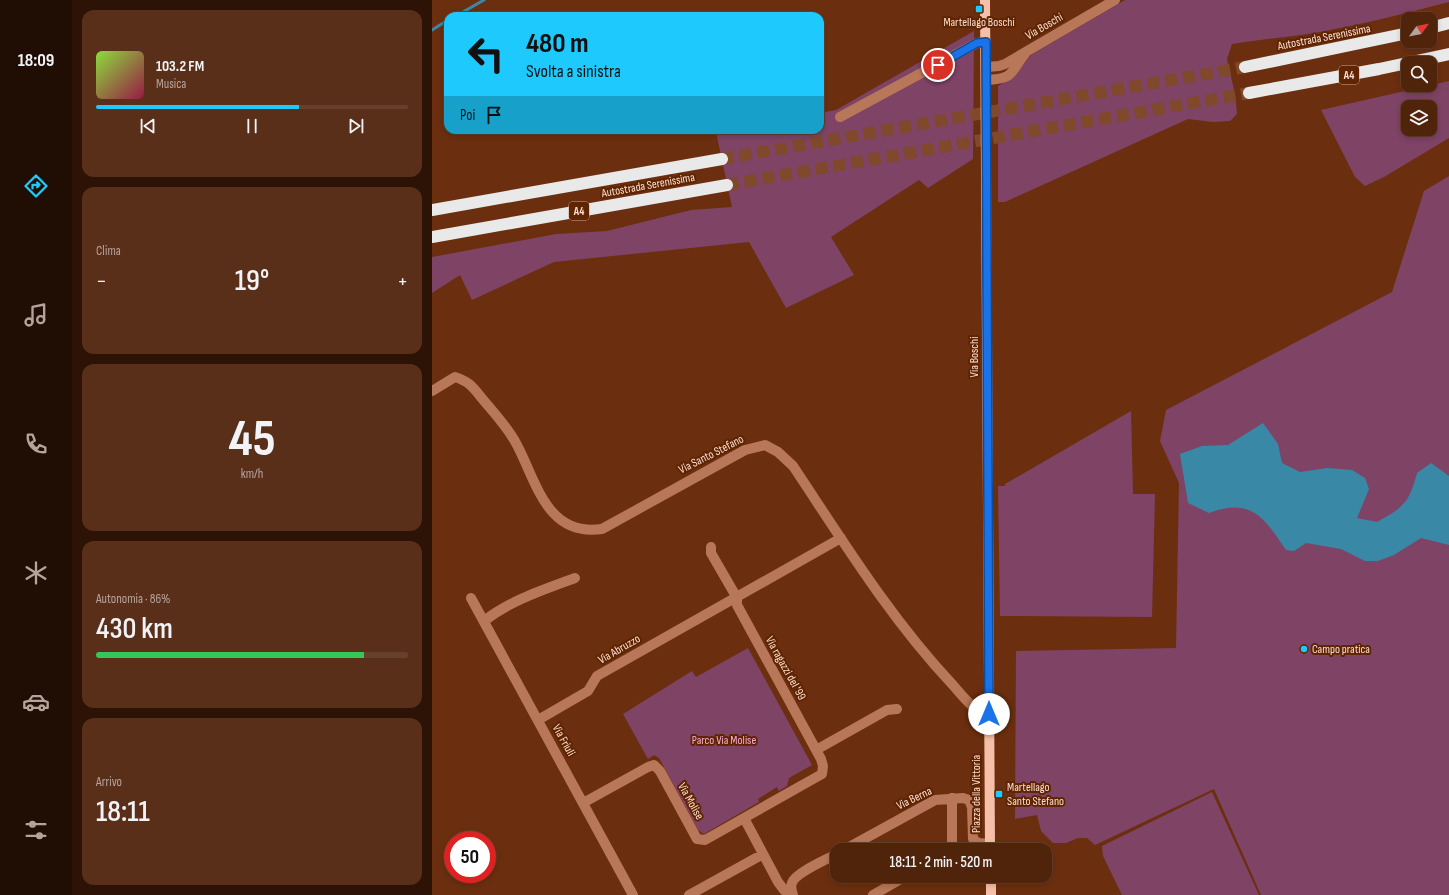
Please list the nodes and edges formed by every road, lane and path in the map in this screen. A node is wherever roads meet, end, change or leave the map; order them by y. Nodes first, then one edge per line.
1 (985, 0) edge
2 (1115, 0) edge
3 (1449, 23) edge
4 (1437, 26) edge
5 (1401, 34) edge
6 (986, 42) junction
7 (1028, 51) junction
8 (1449, 54) edge
9 (987, 67) junction
10 (1245, 67) tunnel mouth
11 (986, 80) junction
12 (1249, 94) tunnel mouth
13 (840, 117) dead end
14 (722, 159) tunnel mouth
15 (727, 185) tunnel mouth
16 (432, 210) edge
17 (432, 237) edge
18 (432, 391) edge
19 (841, 538) junction
20 (711, 547) dead end
21 (575, 578) dead end
22 (471, 598) dead end
23 (737, 598) junction
24 (484, 621) junction
25 (897, 708) dead end
26 (989, 714) junction
27 (538, 720) junction
28 (816, 750) junction
29 (952, 798) junction
30 (583, 803) junction
31 (744, 818) junction
32 (857, 843) edge
33 (952, 843) edge
34 (978, 843) edge
35 (990, 843) edge
36 (762, 854) junction
37 (830, 858) edge
38 (894, 883) edge
39 (991, 883) edge
40 (633, 895) edge
41 (689, 895) edge
42 (792, 895) edge
43 (873, 895) edge
44 (992, 895) edge

1 - 6 main road, Via Boschi
2 - 7 street, Via Boschi
3 - 4 highway
5 - 10 highway, Autostrada Serenissima / A4
6 - 9 main road, Via Boschi
6 - 13 street
7 - 9 street, Via Boschi
7 - 11 street
8 - 12 highway, A4
9 - 11 main road, Via Boschi
11 - 26 main road, Via Boschi
14 - 16 highway, Autostrada Serenissima / A4
15 - 17 highway, Autostrada Serenissima / A4
18 - 19 street, Via Santo Stefano
19 - 23 street
19 - 26 street, Via Santo Stefano
20 - 23 street, Via ragazzi del '99
21 - 24 street
22 - 24 street, Via Friuli
23 - 27 street, Via Abruzzo
23 - 28 street, Via ragazzi del '99
24 - 27 street, Via Friuli
25 - 28 street
26 - 35 main road, Piazza della Vittoria
27 - 30 street, Via Friuli
28 - 31 street, Via ragazzi del '99
29 - 32 street, Via Berna
29 - 33 street
29 - 34 street, Via Berna
30 - 31 street, Via Molise
30 - 40 street, Via Friuli
31 - 36 street
36 - 41 street
36 - 42 street
37 - 42 street
38 - 43 street
39 - 44 main road

